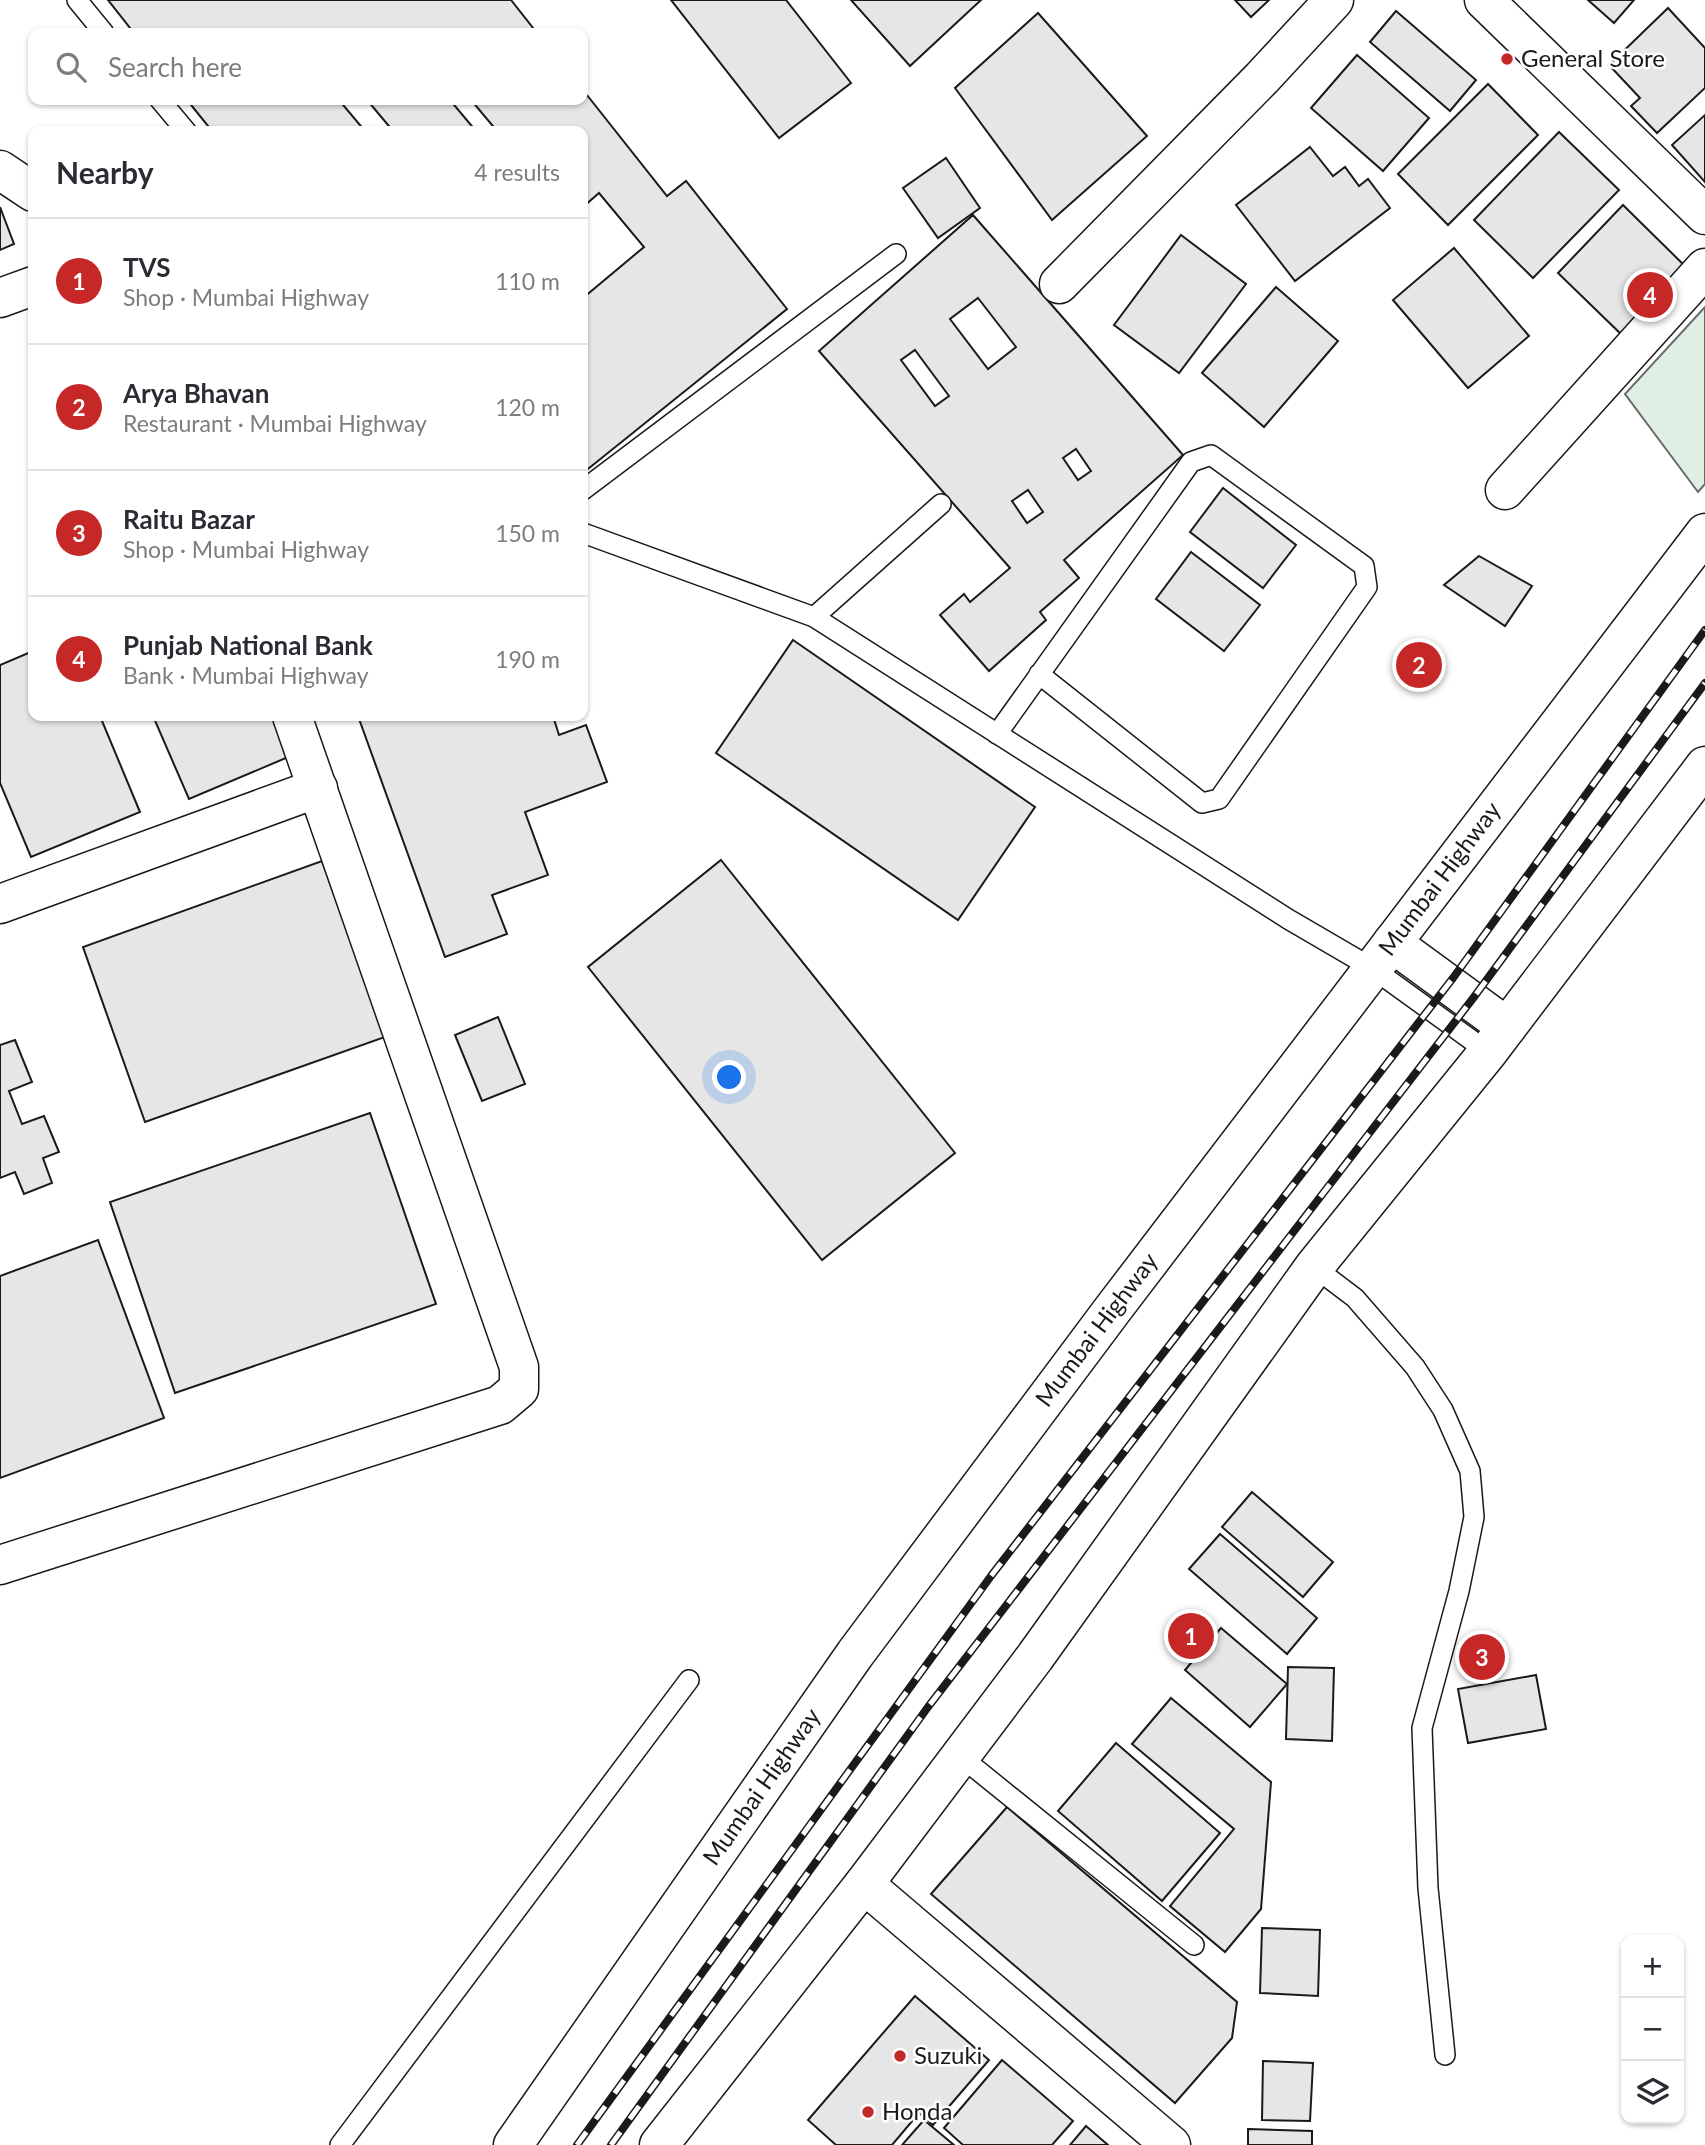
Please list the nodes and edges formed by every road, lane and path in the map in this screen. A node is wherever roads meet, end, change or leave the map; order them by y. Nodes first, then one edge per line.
1 (77, 0) edge
2 (1335, 0) edge
3 (1484, 0) edge
4 (100, 28) edge
5 (164, 105) edge
6 (182, 126) edge
7 (0, 170) edge
8 (28, 189) edge
9 (1705, 215) edge
10 (896, 254) dead end
11 (1705, 268) edge
12 (1059, 284) dead end
13 (28, 288) edge
14 (0, 298) edge
15 (588, 486) edge
16 (1505, 490) dead end
17 (941, 504) dead end
18 (1705, 533) edge
19 (588, 535) edge
20 (814, 617) junction
21 (1040, 674) junction
22 (294, 721) edge
23 (997, 734) junction
24 (1705, 766) edge
25 (318, 788) junction
26 (0, 904) edge
27 (1382, 956) junction
28 (1497, 1040) junction
29 (1314, 1267) junction
30 (0, 1565) edge
31 (689, 1680) dead end
32 (960, 1756) junction
33 (864, 1884) junction
34 (1194, 1945) dead end
35 (1445, 2055) dead end
36 (340, 2145) edge
37 (513, 2145) edge
38 (659, 2145) edge
39 (1171, 2145) edge

1 - 4 lane
2 - 12 main road
3 - 9 main road
5 - 6 lane
7 - 8 main road
10 - 15 lane
11 - 16 main road
13 - 14 main road
17 - 20 lane
18 - 27 main road, Mumbai Highway
19 - 20 lane
20 - 23 lane
21 - 21 lane
21 - 23 lane
22 - 25 main road
23 - 27 lane
24 - 28 main road
25 - 26 main road
25 - 30 main road
27 - 28 main road
27 - 37 main road, Mumbai Highway
28 - 29 main road
29 - 32 main road
29 - 35 lane
31 - 36 lane
32 - 33 main road
32 - 34 lane
33 - 38 main road
33 - 39 main road

